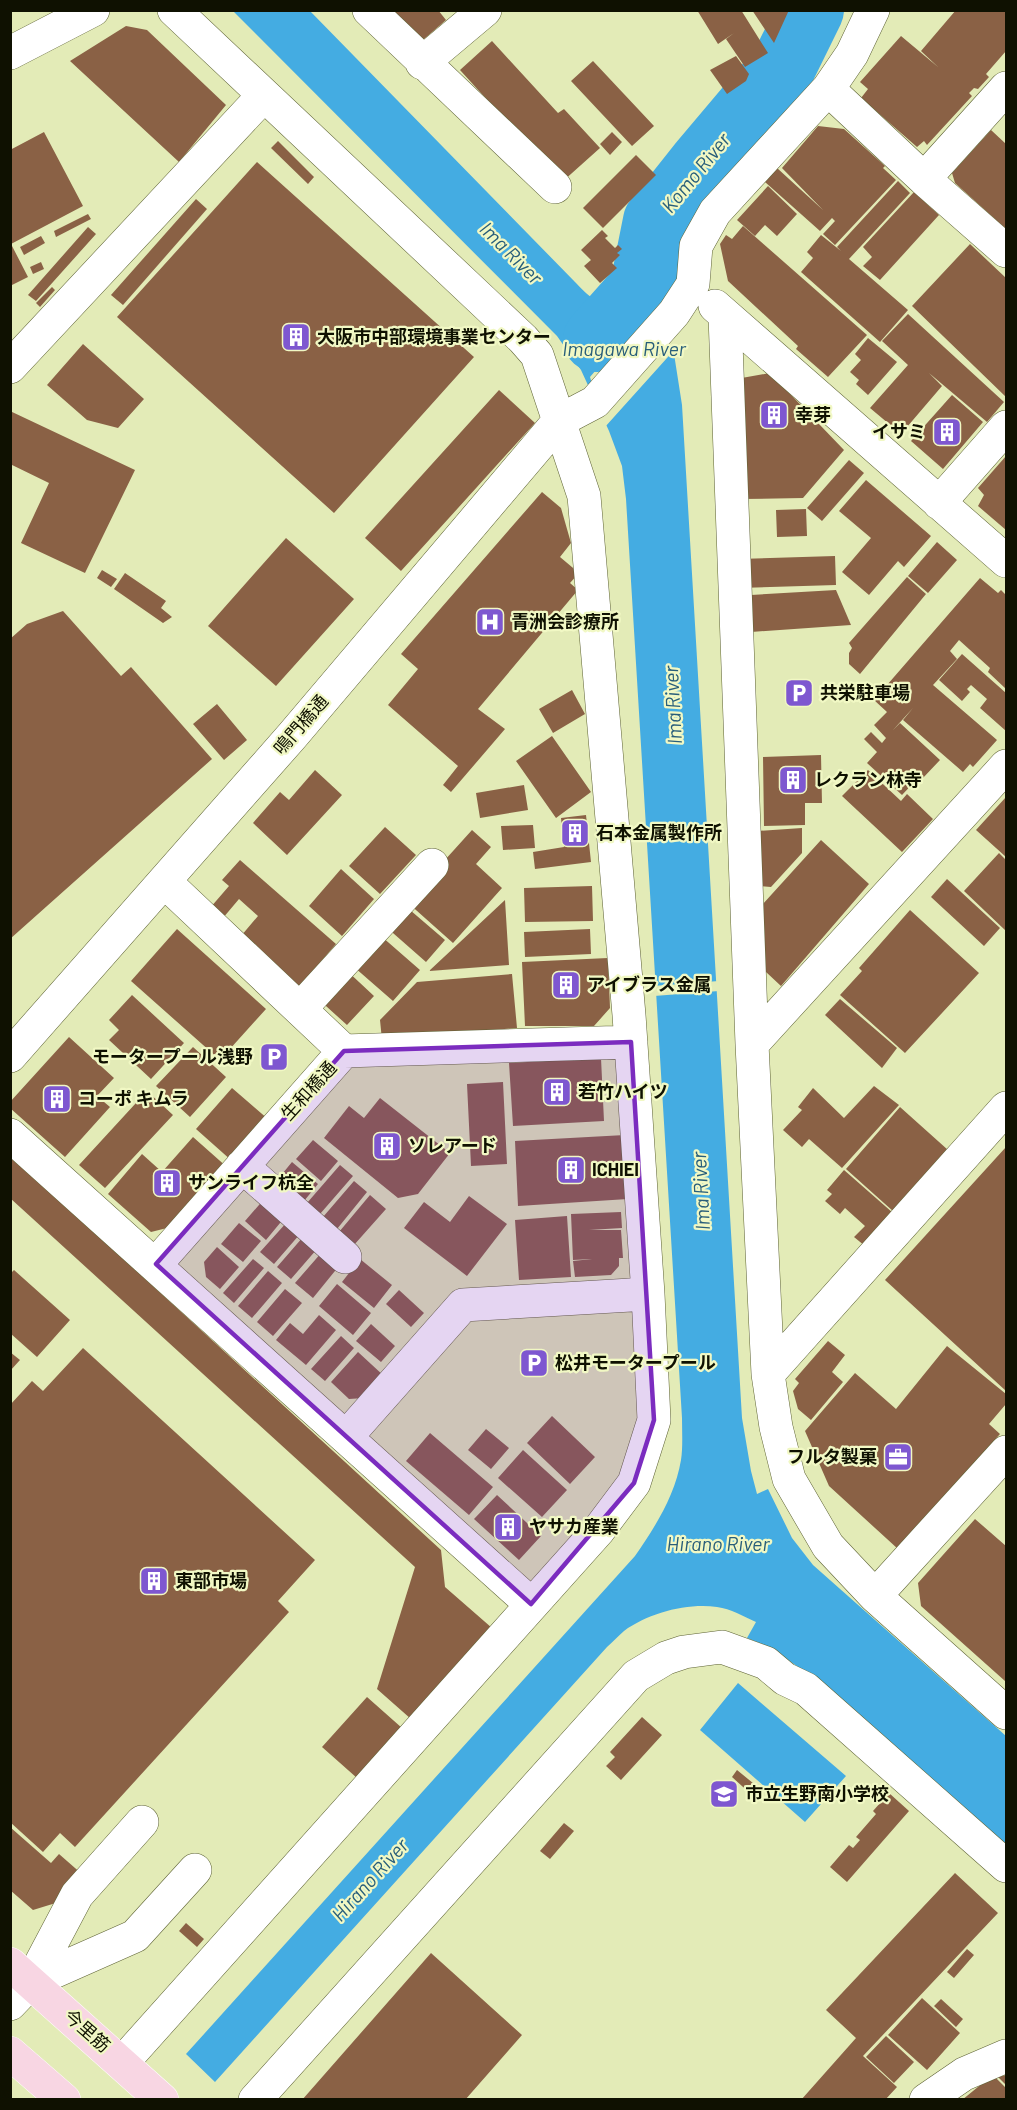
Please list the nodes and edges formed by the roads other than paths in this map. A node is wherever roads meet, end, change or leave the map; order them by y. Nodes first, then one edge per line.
1 (93, 10) edge
2 (174, 10) edge
3 (369, 10) edge
4 (485, 10) edge
5 (873, 10) edge
6 (10, 53) edge
7 (422, 63) junction
8 (1006, 88) edge
9 (828, 89) junction
10 (264, 96) junction
11 (924, 179) junction
12 (555, 187) dead end
13 (1006, 251) edge
14 (693, 284) junction
15 (725, 316) junction
16 (10, 367) edge
17 (559, 421) junction
18 (1006, 427) edge
19 (939, 502) junction
20 (1006, 561) edge
21 (1006, 766) edge
22 (432, 865) dead end
23 (165, 882) junction
24 (300, 1009) junction
25 (631, 1042) junction
26 (752, 1044) junction
27 (344, 1051) junction
28 (12, 1052) edge
29 (1006, 1108) edge
30 (10, 1134) edge
31 (242, 1166) junction
32 (345, 1257) dead end
33 (156, 1264) junction
34 (648, 1293) junction
35 (768, 1374) junction
36 (347, 1436) junction
37 (1006, 1452) edge
38 (876, 1596) junction
39 (531, 1604) junction
40 (1006, 1713) edge
41 (142, 1822) dead end
42 (1006, 1866) edge
43 (195, 1870) dead end
44 (17, 1983) edge
45 (10, 2053) edge
46 (1006, 2056) edge
47 (128, 2068) junction
48 (64, 2100) edge
49 (162, 2100) edge
50 (255, 2100) edge
51 (926, 2100) edge

1 - 6 street
2 - 10 street
3 - 7 street
4 - 7 street
5 - 9 street
7 - 12 street
8 - 11 street
9 - 11 street
9 - 14 street
10 - 16 street
10 - 17 street
11 - 13 street
14 - 15 street
14 - 17 street, 鳴門橋通
15 - 19 street
15 - 26 street
17 - 23 street, 鳴門橋通
17 - 25 street
18 - 19 street
19 - 20 street
21 - 26 street
22 - 24 street
23 - 24 street
23 - 28 street, 鳴門橋通
24 - 27 street
25 - 27 street, 生和橋通
25 - 34 street
26 - 35 street
27 - 31 street, 生和橋通
29 - 35 street
30 - 33 street
31 - 32 street
31 - 33 street, 生和橋通
33 - 36 street
34 - 36 street
34 - 39 street
35 - 38 street
36 - 39 street
37 - 38 street
38 - 40 street
39 - 47 street
41 - 44 street
42 - 50 street
43 - 44 street
44 - 47 main road, 今里筋
45 - 48 main road
46 - 51 street
47 - 49 main road, 今里筋

